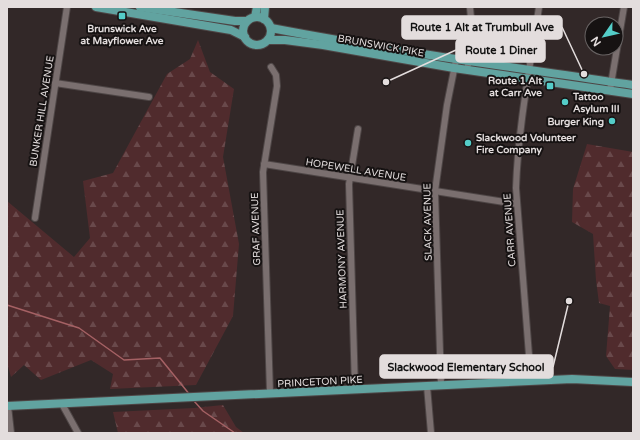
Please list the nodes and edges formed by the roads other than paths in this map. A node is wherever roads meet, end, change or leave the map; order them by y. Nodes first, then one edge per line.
1 (67, 7) edge
2 (96, 7) edge
3 (140, 7) edge
4 (257, 7) edge
5 (265, 7) edge
6 (470, 7) edge
7 (539, 7) edge
8 (624, 7) edge
9 (152, 8) edge
10 (251, 19) junction
11 (264, 19) junction
12 (271, 28) junction
13 (245, 37) junction
14 (268, 40) junction
15 (370, 50) junction
16 (470, 61) junction
17 (455, 64) junction
18 (271, 67) dead end
19 (465, 70) junction
20 (528, 74) junction
21 (55, 83) junction
22 (611, 86) junction
23 (633, 86) edge
24 (633, 94) edge
25 (149, 97) dead end
26 (358, 129) dead end
27 (264, 164) junction
28 (349, 178) junction
29 (435, 191) junction
30 (517, 204) junction
31 (35, 218) dead end
32 (531, 381) junction
33 (633, 382) edge
34 (441, 385) junction
35 (427, 386) junction
36 (355, 389) junction
37 (270, 393) junction
38 (62, 404) junction
39 (8, 406) edge
40 (11, 433) edge
41 (78, 433) edge
42 (431, 433) edge

1 - 21 street, BUNKER HILL AVENUE
2 - 13 main road
3 - 9 main road
4 - 10 main road
5 - 11 main road
6 - 16 street
7 - 20 street, CARR AVENUE
8 - 22 street
9 - 10 main road
10 - 11 main road
10 - 13 main road
11 - 12 main road
12 - 14 main road
12 - 15 main road, BRUNSWICK PIKE
13 - 14 main road
14 - 15 main road, BRUNSWICK PIKE
15 - 17 main road, BRUNSWICK PIKE
16 - 17 main road, BRUNSWICK PIKE
16 - 19 street
16 - 20 main road, BRUNSWICK PIKE
17 - 19 main road, BRUNSWICK PIKE
17 - 29 street, SLACK AVENUE
18 - 27 street, GRAF AVENUE
19 - 20 main road, BRUNSWICK PIKE
20 - 22 main road, BRUNSWICK PIKE
20 - 30 street, CARR AVENUE
21 - 25 street
21 - 31 street, BUNKER HILL AVENUE
22 - 23 main road, BRUNSWICK PIKE
22 - 24 main road, BRUNSWICK PIKE
26 - 28 street, HARMONY AVENUE
27 - 28 street, HOPEWELL AVENUE
27 - 37 street, GRAF AVENUE
28 - 29 street, HOPEWELL AVENUE
28 - 36 street, HARMONY AVENUE
29 - 30 street, HOPEWELL AVENUE
29 - 34 street, SLACK AVENUE
30 - 32 street, CARR AVENUE
32 - 33 main road, PRINCETON PIKE
32 - 34 main road, PRINCETON PIKE
34 - 35 main road, PRINCETON PIKE
35 - 36 main road, PRINCETON PIKE
35 - 42 street
36 - 37 main road, PRINCETON PIKE
37 - 38 main road, PRINCETON PIKE
38 - 39 main road, PRINCETON PIKE
38 - 41 street
39 - 40 street

